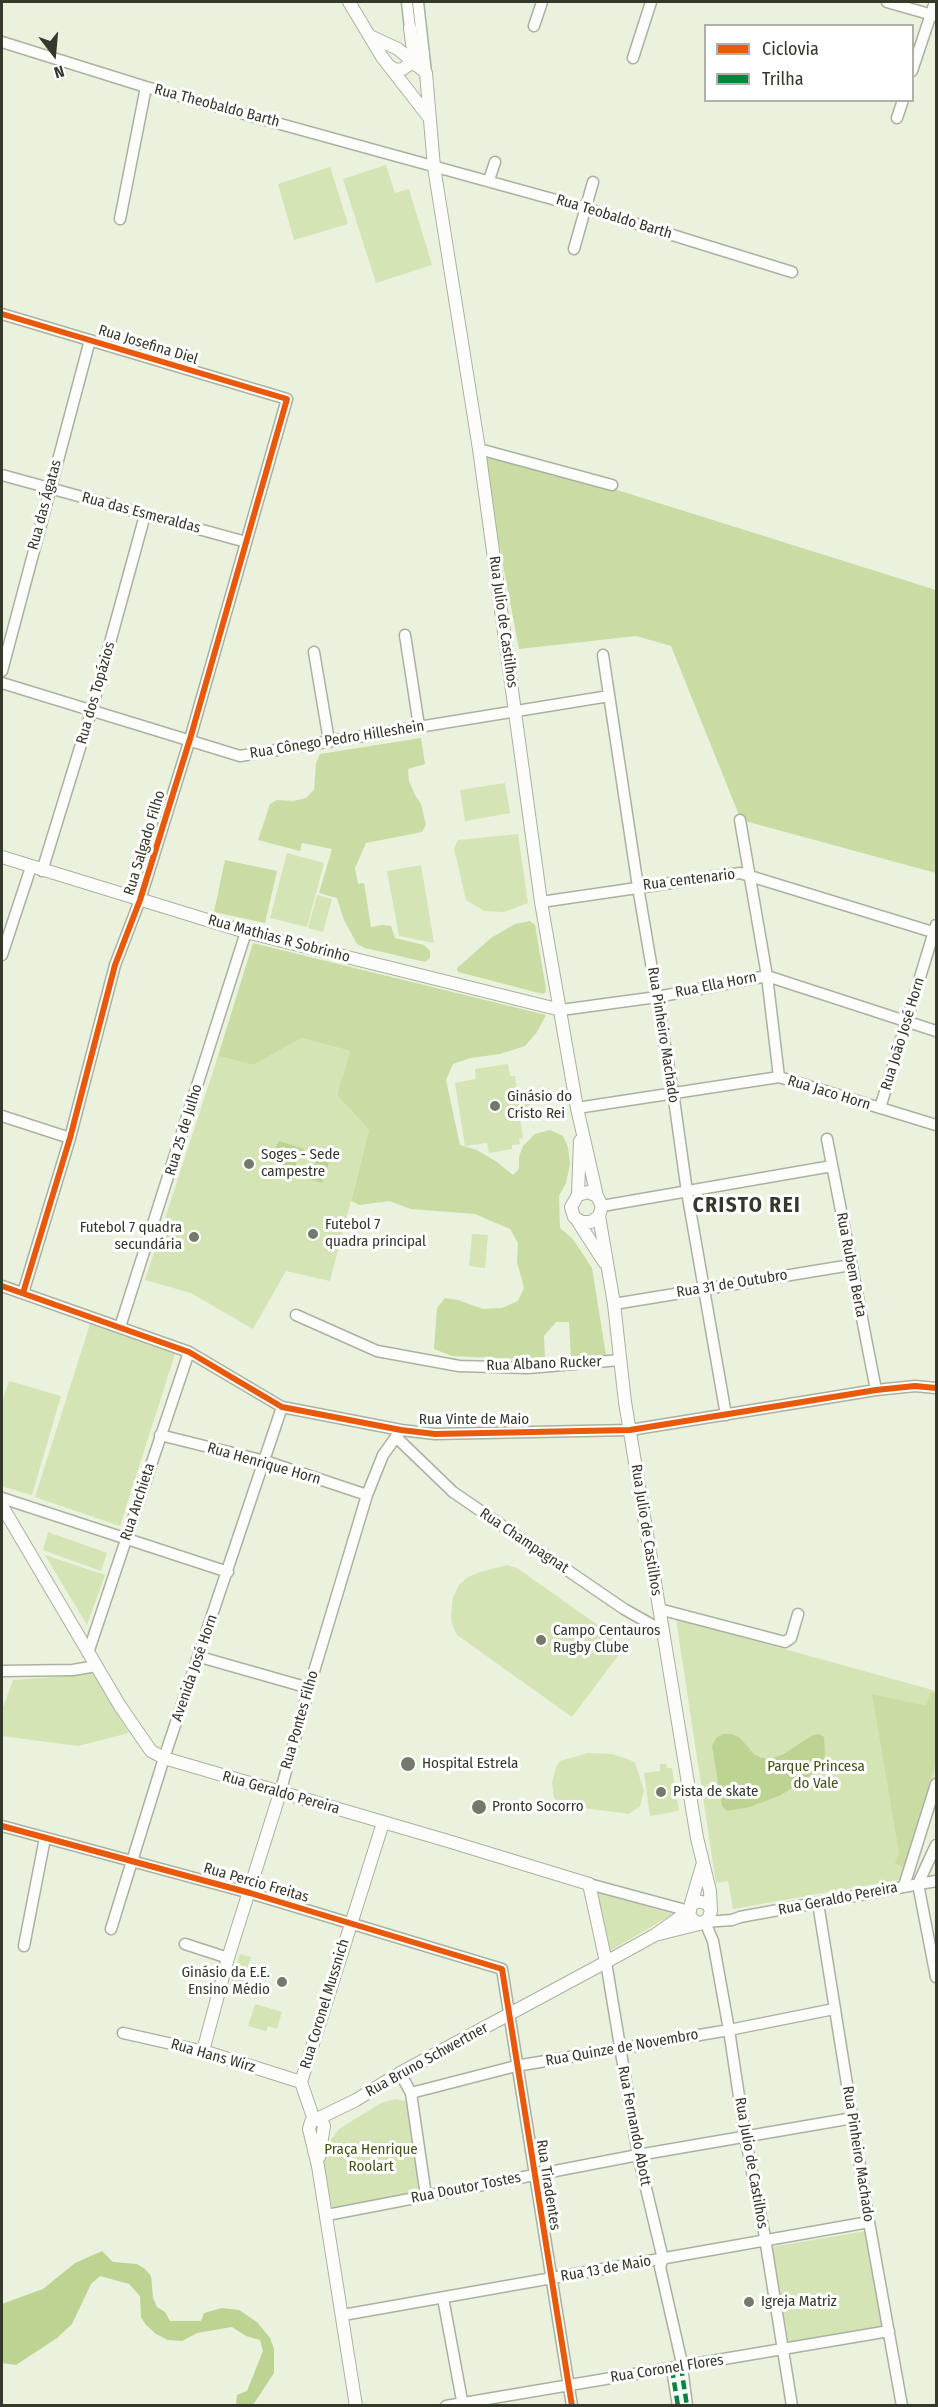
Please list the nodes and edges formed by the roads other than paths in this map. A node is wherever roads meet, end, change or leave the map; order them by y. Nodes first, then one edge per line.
1 (349, 2) edge
2 (407, 2) edge
3 (418, 2) edge
4 (542, 2) edge
5 (651, 2) edge
6 (887, 2) edge
7 (935, 2) edge
8 (934, 15) edge
9 (534, 26) dead end
10 (410, 28) junction
11 (370, 36) junction
12 (2, 42) edge
13 (389, 44) junction
14 (419, 57) junction
15 (633, 58) dead end
16 (389, 66) junction
17 (914, 66) edge
18 (146, 87) junction
19 (902, 102) edge
20 (428, 116) junction
21 (897, 118) dead end
22 (495, 162) dead end
23 (434, 167) junction
24 (489, 180) junction
25 (593, 182) dead end
26 (585, 207) junction
27 (120, 219) dead end
28 (574, 249) dead end
29 (792, 272) dead end
30 (2, 314) edge
31 (90, 340) junction
32 (287, 399) joint
33 (479, 449) junction
34 (2, 475) edge
35 (612, 484) dead end
36 (50, 488) junction
37 (145, 515) junction
38 (246, 542) junction
39 (405, 635) dead end
40 (314, 652) dead end
41 (603, 655) dead end
42 (2, 671) edge
43 (2, 683) edge
44 (609, 696) junction
45 (515, 710) junction
46 (92, 712) junction
47 (418, 726) junction
48 (190, 739) junction
49 (329, 741) junction
50 (740, 820) dead end
51 (2, 856) edge
52 (37, 869) junction
53 (750, 875) junction
54 (638, 886) junction
55 (140, 900) junction
56 (541, 902) junction
57 (936, 930) edge
58 (246, 932) junction
59 (2, 955) edge
60 (767, 976) junction
61 (657, 997) junction
62 (561, 1010) junction
63 (906, 1022) junction
64 (936, 1031) edge
65 (779, 1077) junction
66 (673, 1092) junction
67 (577, 1108) junction
68 (880, 1108) junction
69 (2, 1116) edge
70 (936, 1125) edge
71 (581, 1128) junction
72 (70, 1138) junction
73 (827, 1139) dead end
74 (832, 1166) junction
75 (687, 1192) junction
76 (578, 1195) junction
77 (600, 1206) junction
78 (577, 1220) junction
79 (851, 1265) junction
80 (608, 1269) junction
81 (2, 1286) edge
82 (705, 1288) junction
83 (23, 1293) junction
84 (614, 1304) junction
85 (296, 1315) dead end
86 (120, 1327) junction
87 (189, 1352) junction
88 (620, 1360) junction
89 (936, 1388) edge
90 (876, 1389) junction
91 (282, 1407) junction
92 (726, 1415) junction
93 (630, 1430) junction
94 (398, 1433) junction
95 (160, 1435) junction
96 (265, 1461) junction
97 (367, 1495) junction
98 (2, 1498) edge
99 (2, 1506) edge
100 (126, 1539) junction
101 (228, 1572) junction
102 (659, 1609) junction
103 (798, 1614) dead end
104 (663, 1631) junction
105 (88, 1653) junction
106 (200, 1657) junction
107 (96, 1666) junction
108 (2, 1671) edge
109 (309, 1688) junction
110 (164, 1758) junction
111 (936, 1784) edge
112 (280, 1793) junction
113 (383, 1823) junction
114 (2, 1826) edge
115 (45, 1838) junction
116 (936, 1845) edge
117 (132, 1861) junction
118 (703, 1862) junction
119 (936, 1881) edge
120 (589, 1884) junction
121 (918, 1884) junction
122 (904, 1886) junction
123 (250, 1893) junction
124 (818, 1903) junction
125 (689, 1911) junction
126 (711, 1911) junction
127 (740, 1917) junction
128 (705, 1922) junction
129 (350, 1923) junction
130 (111, 1929) dead end
131 (655, 1935) junction
132 (603, 1942) junction
133 (185, 1944) dead end
134 (24, 1946) dead end
135 (228, 1958) junction
136 (606, 1962) junction
137 (502, 1969) joint
138 (587, 1973) junction
139 (936, 1977) edge
140 (834, 2009) junction
141 (509, 2016) junction
142 (729, 2030) junction
143 (123, 2033) dead end
144 (620, 2049) junction
145 (203, 2051) junction
146 (516, 2066) junction
147 (400, 2073) junction
148 (301, 2082) junction
149 (411, 2093) junction
150 (356, 2100) junction
151 (307, 2103) junction
152 (333, 2110) junction
153 (853, 2118) junction
154 (317, 2126) junction
155 (745, 2136) junction
156 (638, 2155) junction
157 (535, 2175) junction
158 (426, 2196) junction
159 (327, 2215) junction
160 (869, 2222) junction
161 (765, 2240) junction
162 (663, 2259) junction
163 (551, 2279) junction
164 (443, 2298) junction
165 (343, 2315) junction
166 (889, 2331) junction
167 (783, 2348) junction
168 (676, 2368) junction
169 (568, 2384) junction
170 (463, 2404) edge
171 (356, 2406) edge
172 (446, 2406) edge
173 (572, 2406) edge
174 (678, 2406) edge
175 (687, 2406) edge
176 (792, 2406) edge
177 (902, 2406) edge

1 - 11 main road
2 - 10 street, Rua Julio de Castilhos
3 - 14 street, Rua Julio de Castilhos
4 - 9 street
5 - 15 street
6 - 8 street
7 - 8 street
8 - 17 street
10 - 13 main road
10 - 14 main road, Rua Julio de Castilhos
11 - 13 main road
11 - 16 main road
12 - 18 street, Rua Theobaldo Barth
13 - 14 main road
14 - 16 main road
14 - 20 main road, Rua Julio de Castilhos
14 - 20 main road, Rua Julio de Castilhos
16 - 20 main road
18 - 23 street, Rua Theobaldo Barth
18 - 27 street
19 - 21 street
20 - 23 main road, Rua Julio de Castilhos
22 - 24 street
23 - 24 street, Rua Teobaldo Barth
23 - 33 main road, Rua Julio de Castilhos
24 - 26 street, Rua Teobaldo Barth
25 - 26 street
26 - 28 street
26 - 29 street, Rua Teobaldo Barth
30 - 31 street, Rua Josefina Diel
31 - 32 street, Rua Josefina Diel
31 - 36 street, Rua das Ágatas
32 - 38 street, Rua Salgado Filho
33 - 35 street
33 - 45 main road, Rua Julio de Castilhos
34 - 36 street, Rua das Esmeraldas
36 - 37 street, Rua das Esmeraldas
36 - 42 street, Rua das Ágatas
37 - 38 street, Rua das Esmeraldas
37 - 46 street, Rua dos Topázios
38 - 48 street, Rua Salgado Filho
39 - 47 street
40 - 49 street
41 - 44 street, Rua Pinheiro Machado
43 - 46 street, Rua Cônego Pedro Hilleshein
44 - 45 street, Rua Cônego Pedro Hilleshein
44 - 54 street, Rua Pinheiro Machado
45 - 47 street, Rua Cônego Pedro Hilleshein
45 - 56 main road, Rua Julio de Castilhos
46 - 48 street, Rua Cônego Pedro Hilleshein
46 - 52 street, Rua dos Topázios
47 - 49 street, Rua Cônego Pedro Hilleshein
48 - 49 street, Rua Cônego Pedro Hilleshein
48 - 55 street, Rua Salgado Filho
50 - 53 street
51 - 52 main road, Rua Mathias R Sobrinho
52 - 55 main road, Rua Mathias R Sobrinho
52 - 59 street, Rua dos Topázios
53 - 54 street, Rua centenario
53 - 57 street, Rua centenario
53 - 60 street
54 - 56 street, Rua centenario
54 - 61 street, Rua Pinheiro Machado
55 - 58 main road, Rua Mathias R Sobrinho
55 - 72 street, Rua Salgado Filho
56 - 62 main road, Rua Julio de Castilhos
57 - 63 street, Rua João José Horn
58 - 62 main road, Rua Mathias R Sobrinho
58 - 86 street, Rua 25 de Julho
60 - 61 street, Rua Ella Horn
60 - 63 street, Rua Ella Horn
60 - 65 street
61 - 62 street, Rua Ella Horn
61 - 66 street, Rua Pinheiro Machado
62 - 67 main road, Rua Julio de Castilhos
63 - 64 street, Rua Ella Horn
63 - 68 street, Rua João José Horn
65 - 66 street, Rua Jaco Horn
65 - 68 street, Rua Jaco Horn
66 - 67 street, Rua Jaco Horn
66 - 75 street, Rua Pinheiro Machado
67 - 71 main road, Rua Julio de Castilhos
68 - 70 street, Rua Jaco Horn
69 - 72 street
71 - 76 main road, Rua Julio de Castilhos
71 - 77 main road, Rua Julio de Castilhos
72 - 83 street, Rua Salgado Filho
73 - 74 street, Rua Rubem Berta
74 - 75 street
74 - 79 street, Rua Rubem Berta
75 - 77 street
75 - 82 street, Rua Pinheiro Machado
76 - 77 main road
76 - 78 main road
77 - 78 main road
77 - 80 main road, Rua Julio de Castilhos
78 - 80 main road, Rua Julio de Castilhos
79 - 82 street, Rua 31 de Outubro
79 - 90 street, Rua Rubem Berta
80 - 84 main road, Rua Julio de Castilhos
81 - 83 street, Rua Vinte de Maio
82 - 84 street, Rua 31 de Outubro
82 - 92 street, Rua Pinheiro Machado
83 - 86 street, Rua Vinte de Maio
84 - 88 main road, Rua Julio de Castilhos
85 - 88 street, Rua Albano Rucker
86 - 87 street, Rua Vinte de Maio
87 - 91 street, Rua Vinte de Maio
87 - 95 street, Rua Anchieta
88 - 93 main road, Rua Julio de Castilhos
89 - 90 street, Rua Vinte de Maio
90 - 92 street, Rua Vinte de Maio
91 - 94 street, Rua Vinte de Maio
91 - 96 street, Avenida José Horn
92 - 93 street, Rua Vinte de Maio
93 - 94 street, Rua Vinte de Maio
93 - 102 main road, Rua Julio de Castilhos
94 - 97 street, Rua Pontes Filho
94 - 104 street, Rua Champagnat
95 - 96 street, Rua Henrique Horn
95 - 100 street, Rua Anchieta
96 - 97 street, Rua Henrique Horn
96 - 101 street, Avenida José Horn
97 - 109 street, Rua Pontes Filho
98 - 100 street
99 - 105 main road, Rua Geraldo Pereira
100 - 101 street
100 - 105 street, Rua Anchieta
101 - 106 street, Avenida José Horn
102 - 103 street
102 - 104 main road, Rua Julio de Castilhos
104 - 118 main road, Rua Julio de Castilhos
105 - 107 main road, Rua Geraldo Pereira
106 - 109 street
106 - 110 street, Avenida José Horn
107 - 108 street
107 - 110 main road, Rua Geraldo Pereira
109 - 112 street, Rua Pontes Filho
110 - 112 main road, Rua Geraldo Pereira
110 - 117 street, Avenida José Horn
111 - 122 street
112 - 113 main road, Rua Geraldo Pereira
112 - 123 main road, Rua Pontes Filho
113 - 120 main road, Rua Geraldo Pereira
113 - 129 main road, Rua Coronel Mussnich
114 - 115 street, Rua Percio Freitas
115 - 117 street, Rua Percio Freitas
115 - 134 street
116 - 121 street
117 - 123 street, Rua Percio Freitas
117 - 130 street, Avenida José Horn
118 - 125 main road, Rua Julio de Castilhos
118 - 126 main road, Rua Julio de Castilhos
119 - 121 street, Rua Geraldo Pereira
120 - 125 street, Rua Geraldo Pereira
120 - 132 main road, Rua Fernando Abott
121 - 122 street, Rua Geraldo Pereira
121 - 139 street
122 - 124 street, Rua Geraldo Pereira
123 - 129 street, Rua Percio Freitas
123 - 135 main road, Rua Pontes Filho
124 - 127 street, Rua Geraldo Pereira
124 - 140 street, Rua Pinheiro Machado
125 - 126 main road
125 - 128 main road
125 - 131 main road, Rua Bruno Schwertner
126 - 127 street, Rua Geraldo Pereira
126 - 128 main road
127 - 128 street, Rua Geraldo Pereira
128 - 131 main road, Rua Bruno Schwertner
128 - 142 street, Rua Julio de Castilhos
129 - 137 street, Rua Percio Freitas
129 - 148 main road, Rua Coronel Mussnich
131 - 136 main road, Rua Bruno Schwertner
132 - 136 main road, Rua Fernando Abott
132 - 138 main road
133 - 135 street
135 - 145 main road, Rua Pontes Filho
136 - 138 main road, Rua Bruno Schwertner
136 - 144 street, Rua Fernando Abott
137 - 141 street, Rua Tiradentes
138 - 141 main road, Rua Bruno Schwertner
140 - 142 street, Rua Quinze de Novembro
140 - 153 street, Rua Pinheiro Machado
141 - 146 street, Rua Tiradentes
141 - 147 main road, Rua Bruno Schwertner
142 - 144 street, Rua Quinze de Novembro
142 - 155 street, Rua Julio de Castilhos
143 - 145 street, Rua Hans Wirz
144 - 146 street, Rua Quinze de Novembro
144 - 156 street, Rua Fernando Abott
145 - 148 main road, Rua Hans Wirz
146 - 149 street, Rua Quinze de Novembro
146 - 157 street, Rua Tiradentes
147 - 149 street
147 - 150 main road, Rua Bruno Schwertner
148 - 151 main road
149 - 158 street
150 - 152 main road, Rua Bruno Schwertner
150 - 154 main road, Rua Bruno Schwertner
151 - 152 main road
151 - 154 main road
152 - 154 main road, Rua Bruno Schwertner
153 - 155 street, Rua Doutor Tostes
153 - 160 street, Rua Pinheiro Machado
154 - 159 main road
155 - 156 street, Rua Doutor Tostes
155 - 161 street, Rua Julio de Castilhos
156 - 157 street, Rua Doutor Tostes
156 - 162 street, Rua Fernando Abott
157 - 158 street, Rua Doutor Tostes
157 - 163 street, Rua Tiradentes
158 - 159 street, Rua Doutor Tostes
159 - 165 main road
160 - 161 street, Rua 13 de Maio
160 - 166 street, Rua Pinheiro Machado
161 - 162 street, Rua 13 de Maio
161 - 167 street, Rua Julio de Castilhos
162 - 163 street, Rua 13 de Maio
162 - 168 street, Rua Fernando Abott
163 - 164 street, Rua 13 de Maio
163 - 169 street, Rua Tiradentes
164 - 165 street, Rua 13 de Maio
164 - 170 street
165 - 171 main road
166 - 167 street, Rua Coronel Flores
166 - 177 street, Rua Pinheiro Machado
167 - 168 street, Rua Coronel Flores
167 - 176 street, Rua Julio de Castilhos
168 - 169 street, Rua Coronel Flores
168 - 174 street
168 - 175 street
169 - 170 street, Rua Coronel Flores
169 - 173 street, Rua Tiradentes
170 - 172 street, Rua Coronel Flores

